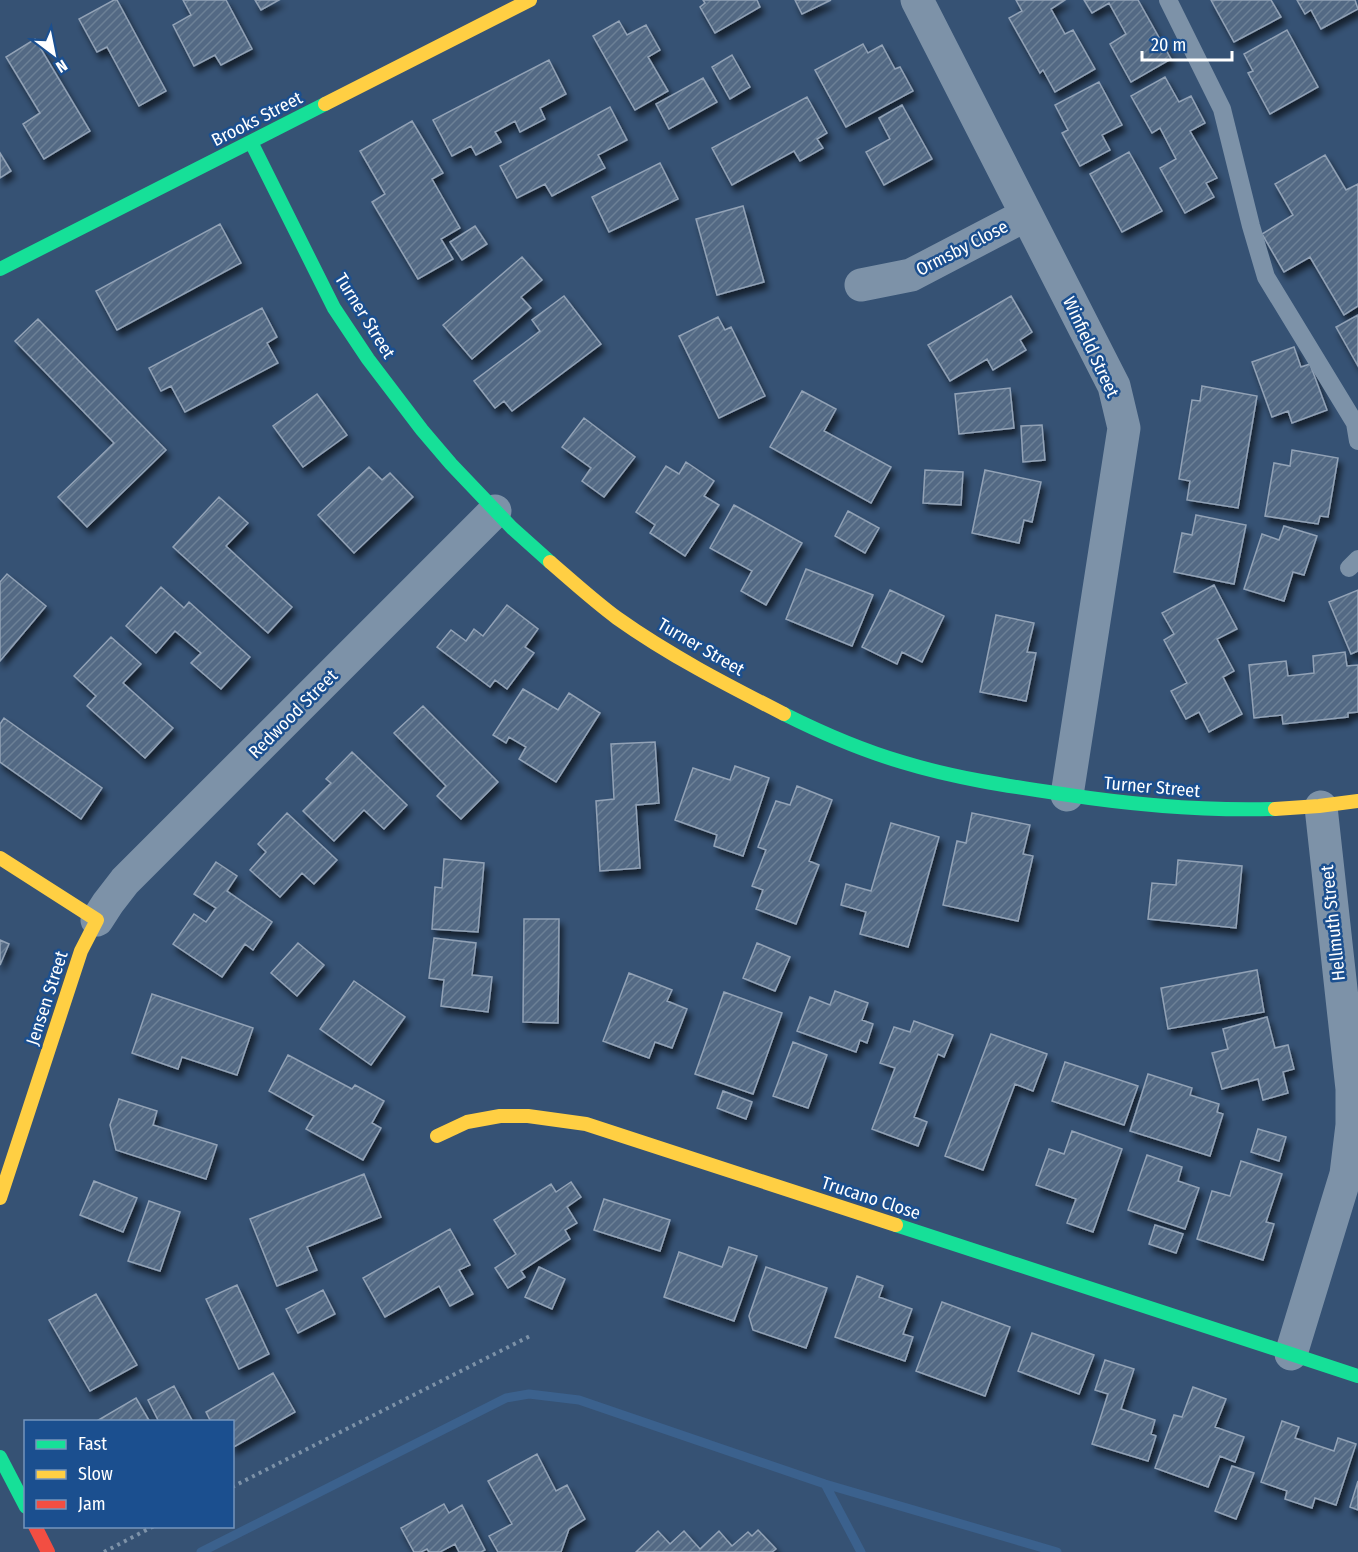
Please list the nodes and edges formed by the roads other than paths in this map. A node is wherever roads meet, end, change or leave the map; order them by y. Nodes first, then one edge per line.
1 (530, 0) edge
2 (917, 0) edge
3 (1168, 0) edge
4 (251, 142) junction
5 (1026, 215) junction
6 (0, 269) edge
7 (861, 285) dead end
8 (1358, 441) edge
9 (495, 511) junction
10 (1067, 795) junction
11 (1358, 801) edge
12 (1321, 807) junction
13 (0, 858) edge
14 (97, 920) junction
15 (437, 1136) dead end
16 (0, 1198) edge
17 (1292, 1354) junction
18 (1358, 1376) edge
19 (0, 1457) edge
20 (24, 1503) edge
21 (36, 1528) edge
22 (48, 1552) edge

1 - 4 street, Brooks Street
2 - 5 street, Winfield Street
3 - 8 lane
4 - 6 street, Brooks Street
4 - 9 street, Turner Street
5 - 7 street, Ormsby Close
5 - 10 street, Winfield Street
9 - 10 street, Turner Street
9 - 14 street, Redwood Street
10 - 12 street, Turner Street
11 - 12 street, Turner Street
12 - 17 street, Hellmuth Street
13 - 14 street
14 - 16 street, Jensen Street
15 - 17 street, Trucano Close
17 - 18 street, Trucano Close
19 - 20 street
21 - 22 street

